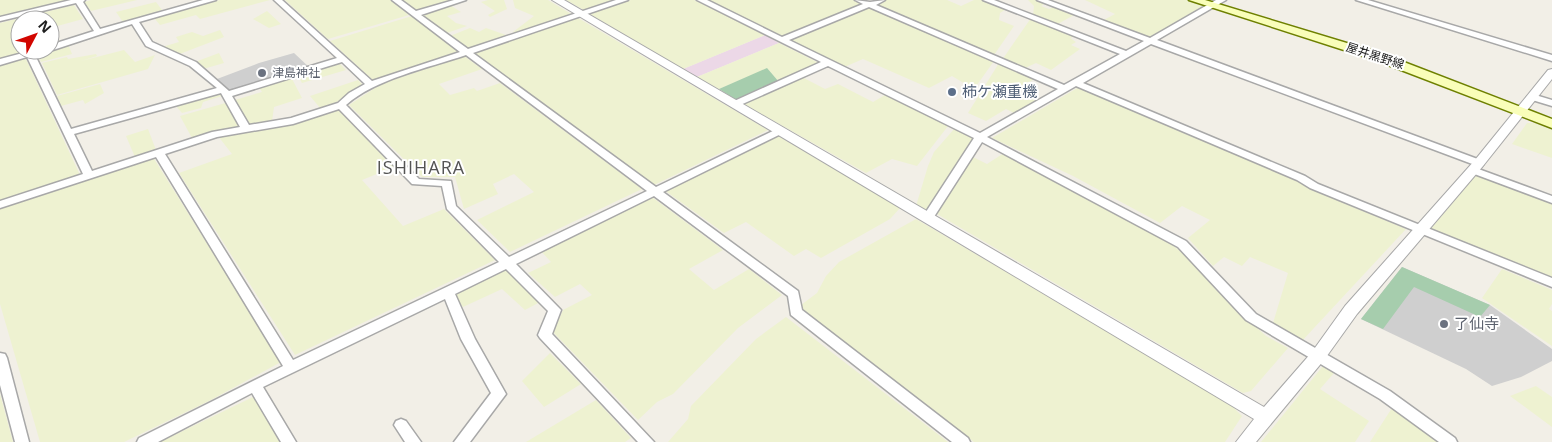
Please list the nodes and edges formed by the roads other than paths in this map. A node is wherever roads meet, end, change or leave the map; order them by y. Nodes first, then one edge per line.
1 (79, 0) edge
2 (212, 0) edge
3 (278, 0) edge
4 (396, 0) edge
5 (462, 0) edge
6 (557, 0) edge
7 (624, 0) edge
8 (701, 0) edge
9 (859, 0) edge
10 (881, 0) edge
11 (987, 0) edge
12 (1040, 0) edge
13 (1194, 0) edge
14 (1360, 0) edge
15 (1217, 3) edge
16 (870, 5) junction
17 (415, 14) junction
18 (581, 14) junction
19 (0, 19) edge
20 (134, 21) junction
21 (98, 32) junction
22 (781, 40) junction
23 (1148, 42) junction
24 (60, 45) edge
25 (467, 53) junction
26 (1127, 54) junction
27 (1552, 58) edge
28 (343, 59) junction
29 (33, 60) edge
30 (827, 63) junction
31 (1552, 72) edge
32 (1076, 83) junction
33 (371, 84) junction
34 (1065, 89) junction
35 (226, 92) junction
36 (1532, 97) junction
37 (735, 104) junction
38 (1552, 104) edge
39 (341, 105) junction
40 (1519, 111) junction
41 (1552, 124) edge
42 (246, 128) junction
43 (780, 131) junction
44 (68, 132) junction
45 (980, 137) junction
46 (159, 153) junction
47 (1476, 166) junction
48 (89, 176) junction
49 (654, 192) junction
50 (1552, 200) edge
51 (0, 205) edge
52 (928, 218) junction
53 (1420, 230) junction
54 (508, 263) junction
55 (1552, 283) edge
56 (448, 292) junction
57 (1318, 356) junction
58 (0, 358) edge
59 (291, 368) junction
60 (256, 385) junction
61 (1266, 417) junction
62 (401, 425) dead end
63 (22, 442) edge
64 (144, 442) edge
65 (288, 442) edge
66 (414, 442) edge
67 (460, 442) edge
68 (647, 442) edge
69 (963, 442) edge
70 (1245, 442) edge
71 (1450, 442) edge

1 - 19 street
1 - 21 street
2 - 20 street
3 - 28 street
4 - 17 street
5 - 17 street
6 - 18 street
7 - 18 street
8 - 22 street
9 - 16 street
10 - 16 street
11 - 26 street
12 - 23 street
13 - 15 main road, 屋井黒野線
14 - 27 street
15 - 23 street
15 - 40 main road, 屋井黒野線
16 - 22 street
16 - 34 street
17 - 25 street
18 - 25 street
18 - 37 street
20 - 21 street
20 - 35 street
21 - 24 street
22 - 30 street
23 - 26 street
23 - 47 street
25 - 33 street
25 - 49 street
26 - 32 street
28 - 33 street
28 - 35 street
29 - 44 street
30 - 37 street
30 - 45 street
31 - 36 street
32 - 34 street
32 - 53 street
33 - 39 street
34 - 45 street
35 - 42 street
35 - 44 street
36 - 38 street
36 - 40 street
37 - 43 street
39 - 42 street
39 - 54 street
40 - 41 main road, 屋井黒野線
40 - 47 street
42 - 46 street
43 - 49 street
43 - 52 street
44 - 48 street
45 - 52 street
45 - 57 street
46 - 48 street
46 - 59 street
47 - 50 street
47 - 53 street
48 - 51 street
49 - 54 street
49 - 69 street
52 - 61 street
53 - 55 street
53 - 57 street
54 - 56 street
54 - 68 street
56 - 59 street
56 - 67 street
57 - 61 street
57 - 71 street
58 - 63 street
59 - 60 street
60 - 64 street
60 - 65 street
61 - 70 street
62 - 66 street

